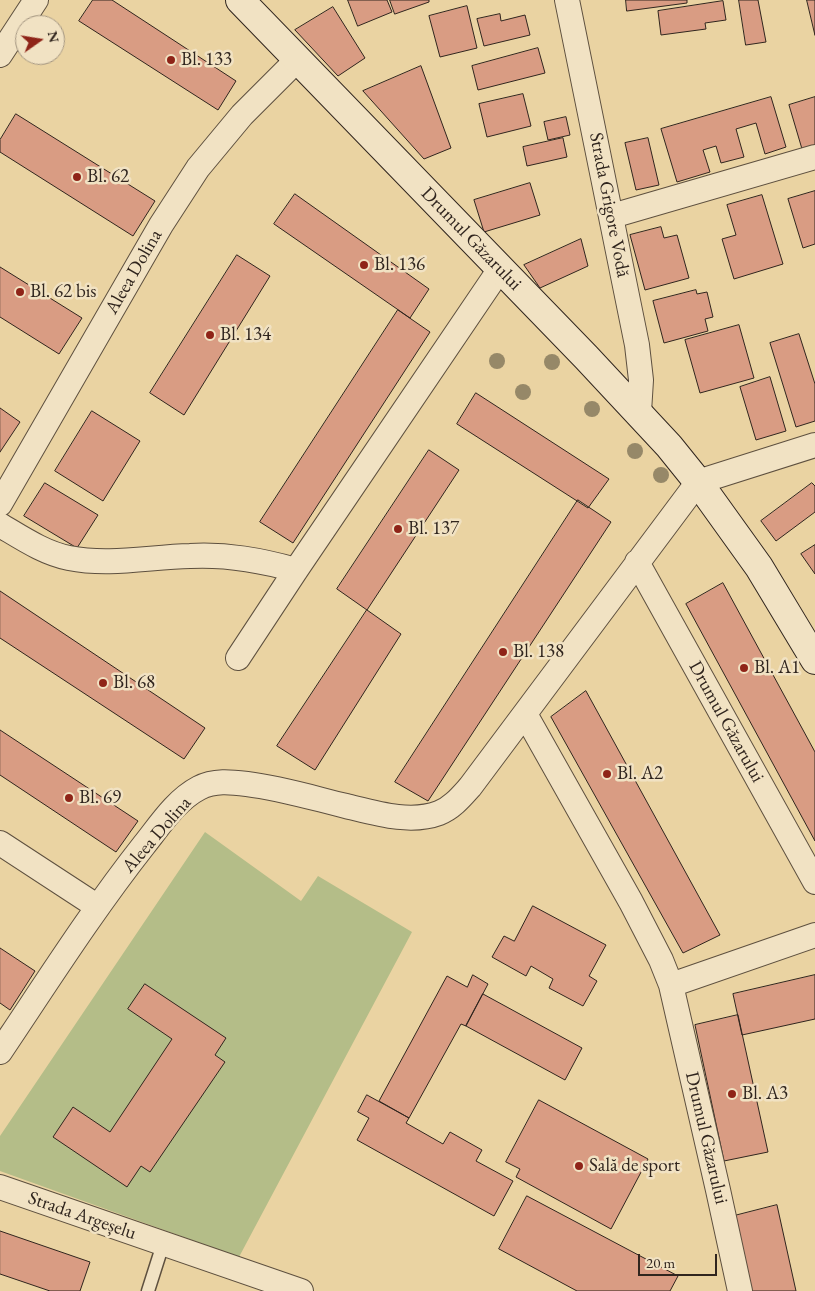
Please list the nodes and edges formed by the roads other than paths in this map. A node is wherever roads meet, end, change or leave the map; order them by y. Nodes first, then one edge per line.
1 (36, 0) edge
2 (240, 0) edge
3 (567, 0) edge
4 (0, 55) edge
5 (297, 60) junction
6 (815, 157) edge
7 (612, 216) junction
8 (500, 269) junction
9 (638, 412) junction
10 (815, 445) edge
11 (698, 482) junction
12 (0, 504) edge
13 (0, 525) edge
14 (637, 562) junction
15 (296, 570) junction
16 (238, 658) dead end
17 (815, 660) edge
18 (525, 714) junction
19 (0, 843) edge
20 (815, 882) edge
21 (98, 906) junction
22 (815, 935) edge
23 (671, 985) junction
24 (0, 1052) edge
25 (0, 1187) edge
26 (163, 1244) junction
27 (148, 1291) edge
28 (301, 1291) edge
29 (740, 1291) edge

1 - 4 street
2 - 5 street, Drumul Găzarului
3 - 7 street, Strada Grigore Vodă
5 - 8 street, Drumul Găzarului
5 - 12 street, Aleea Dolina
6 - 7 street
7 - 9 street, Strada Grigore Vodă
8 - 9 street, Drumul Găzarului
8 - 15 street
9 - 11 street, Drumul Găzarului
10 - 11 street
11 - 14 street
11 - 17 street, Drumul Găzarului
13 - 15 street
14 - 18 street
14 - 20 street, Drumul Găzarului
15 - 16 street
18 - 21 street, Aleea Dolina
18 - 23 street, Drumul Găzarului
19 - 21 street
21 - 24 street, Aleea Dolina
22 - 23 street
23 - 29 street, Drumul Găzarului
25 - 26 street, Strada Argeșelu
26 - 27 lane
26 - 28 street, Strada Argeșelu

